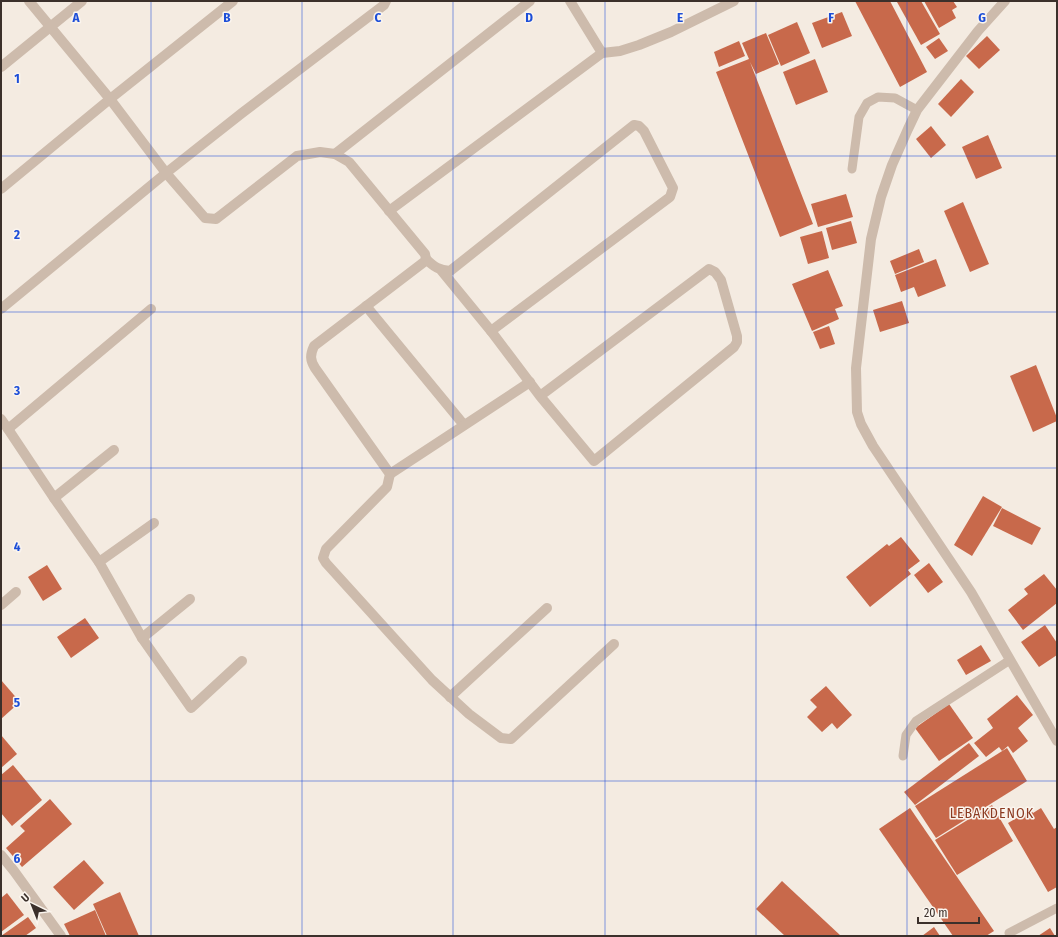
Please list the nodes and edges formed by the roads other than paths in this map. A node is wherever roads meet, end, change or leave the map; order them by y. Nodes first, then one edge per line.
1 (29, 1) edge
2 (82, 1) edge
3 (233, 1) edge
4 (386, 1) edge
5 (530, 1) edge
6 (570, 1) edge
7 (734, 1) edge
8 (1005, 1) edge
9 (50, 27) junction
10 (602, 53) junction
11 (1, 67) edge
12 (110, 99) junction
13 (917, 110) junction
14 (335, 154) junction
15 (852, 168) dead end
16 (166, 173) junction
17 (1, 189) edge
18 (390, 211) junction
19 (426, 258) junction
20 (441, 270) junction
21 (366, 306) junction
22 (1, 309) edge
23 (151, 309) dead end
24 (491, 331) junction
25 (530, 382) junction
26 (540, 396) junction
27 (1, 419) edge
28 (464, 425) junction
29 (8, 429) junction
30 (114, 450) dead end
31 (390, 474) junction
32 (54, 498) junction
33 (154, 523) dead end
34 (98, 562) junction
35 (16, 592) dead end
36 (190, 599) dead end
37 (1, 605) edge
38 (547, 608) dead end
39 (142, 638) junction
40 (614, 644) dead end
41 (1010, 660) junction
42 (242, 661) dead end
43 (450, 697) junction
44 (1057, 741) edge
45 (903, 756) dead end
46 (1, 855) edge
47 (1057, 908) edge
48 (1009, 934) dead end
49 (61, 936) edge

1 - 9 street
2 - 9 street
3 - 12 street
4 - 16 street
5 - 14 street
6 - 10 street
7 - 10 street
8 - 13 street
9 - 11 street
9 - 12 street
10 - 18 street
12 - 16 street
12 - 17 street
13 - 15 lane
13 - 41 street
14 - 16 street
14 - 18 street
16 - 22 street
18 - 19 street
19 - 20 street
19 - 21 street
20 - 24 street
20 - 24 street
21 - 28 street
21 - 31 street
23 - 29 street
24 - 25 street
25 - 26 street
25 - 28 street
26 - 26 street
27 - 29 street
28 - 31 street
29 - 32 street
30 - 32 street
31 - 43 street
32 - 34 street
33 - 34 street
34 - 39 street
35 - 37 street
36 - 39 street
38 - 43 street
39 - 42 street
40 - 43 street
41 - 44 street
41 - 45 lane
46 - 49 street
47 - 48 lane

